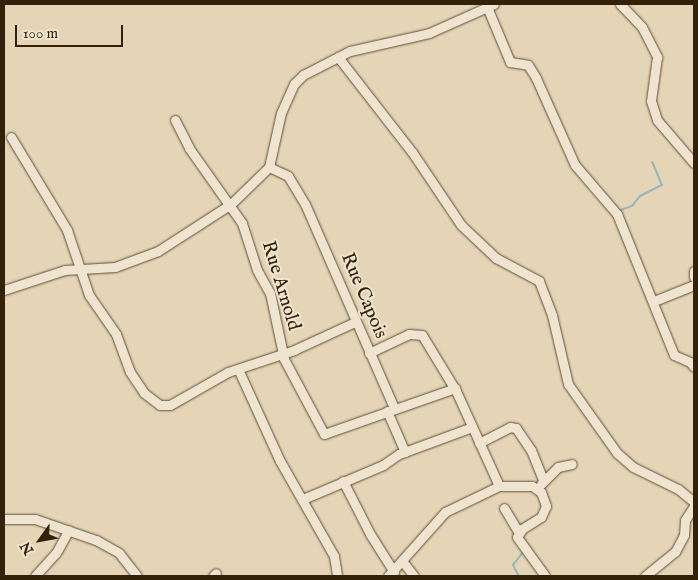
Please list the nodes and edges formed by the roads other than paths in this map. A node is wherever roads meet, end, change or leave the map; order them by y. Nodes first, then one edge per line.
1 (620, 4) edge
2 (490, 5) edge
3 (338, 57) junction
4 (175, 120) dead end
5 (11, 137) dead end
6 (694, 163) edge
7 (269, 166) junction
8 (231, 204) junction
9 (78, 269) junction
10 (694, 271) edge
11 (694, 277) edge
12 (694, 285) edge
13 (4, 290) edge
14 (654, 301) junction
15 (355, 322) junction
16 (369, 353) junction
17 (284, 354) junction
18 (694, 368) edge
19 (238, 370) junction
20 (455, 388) junction
21 (390, 409) junction
22 (472, 427) junction
23 (479, 443) junction
24 (405, 452) junction
25 (572, 464) dead end
26 (543, 480) junction
27 (343, 482) junction
28 (499, 486) junction
29 (537, 488) junction
30 (303, 499) junction
31 (694, 502) edge
32 (694, 506) edge
33 (504, 508) dead end
34 (4, 519) edge
35 (69, 530) junction
36 (518, 535) junction
37 (403, 562) junction
38 (391, 574) edge
39 (34, 576) edge
40 (137, 576) edge
41 (337, 576) edge
42 (414, 576) edge
43 (545, 576) edge
44 (645, 576) edge

1 - 6 street
2 - 3 street
2 - 14 street
3 - 7 street
3 - 31 street
4 - 8 street, Rue Arnold
5 - 9 street, Rue Arnold
7 - 8 street
7 - 15 street, Rue Capois
8 - 9 street
8 - 17 street, Rue Arnold
9 - 13 street
9 - 19 street, Rue Arnold
10 - 11 street
12 - 14 street
14 - 18 street
15 - 16 street, Rue Capois
15 - 17 street
16 - 20 street, Rue Capois
16 - 21 street
17 - 19 street, Rue Arnold
17 - 21 street
19 - 30 street
20 - 21 street
20 - 22 street, Rue Capois
21 - 24 street
22 - 23 street, Rue Capois
22 - 24 street
23 - 26 street
23 - 28 street, Rue Capois
24 - 27 street
25 - 26 street
26 - 29 street
27 - 30 street
27 - 38 street
28 - 29 street
28 - 37 street
29 - 36 street
30 - 41 street
32 - 44 street
33 - 36 street
34 - 35 street
35 - 39 street
35 - 40 street
36 - 43 street
37 - 38 street
37 - 42 street

